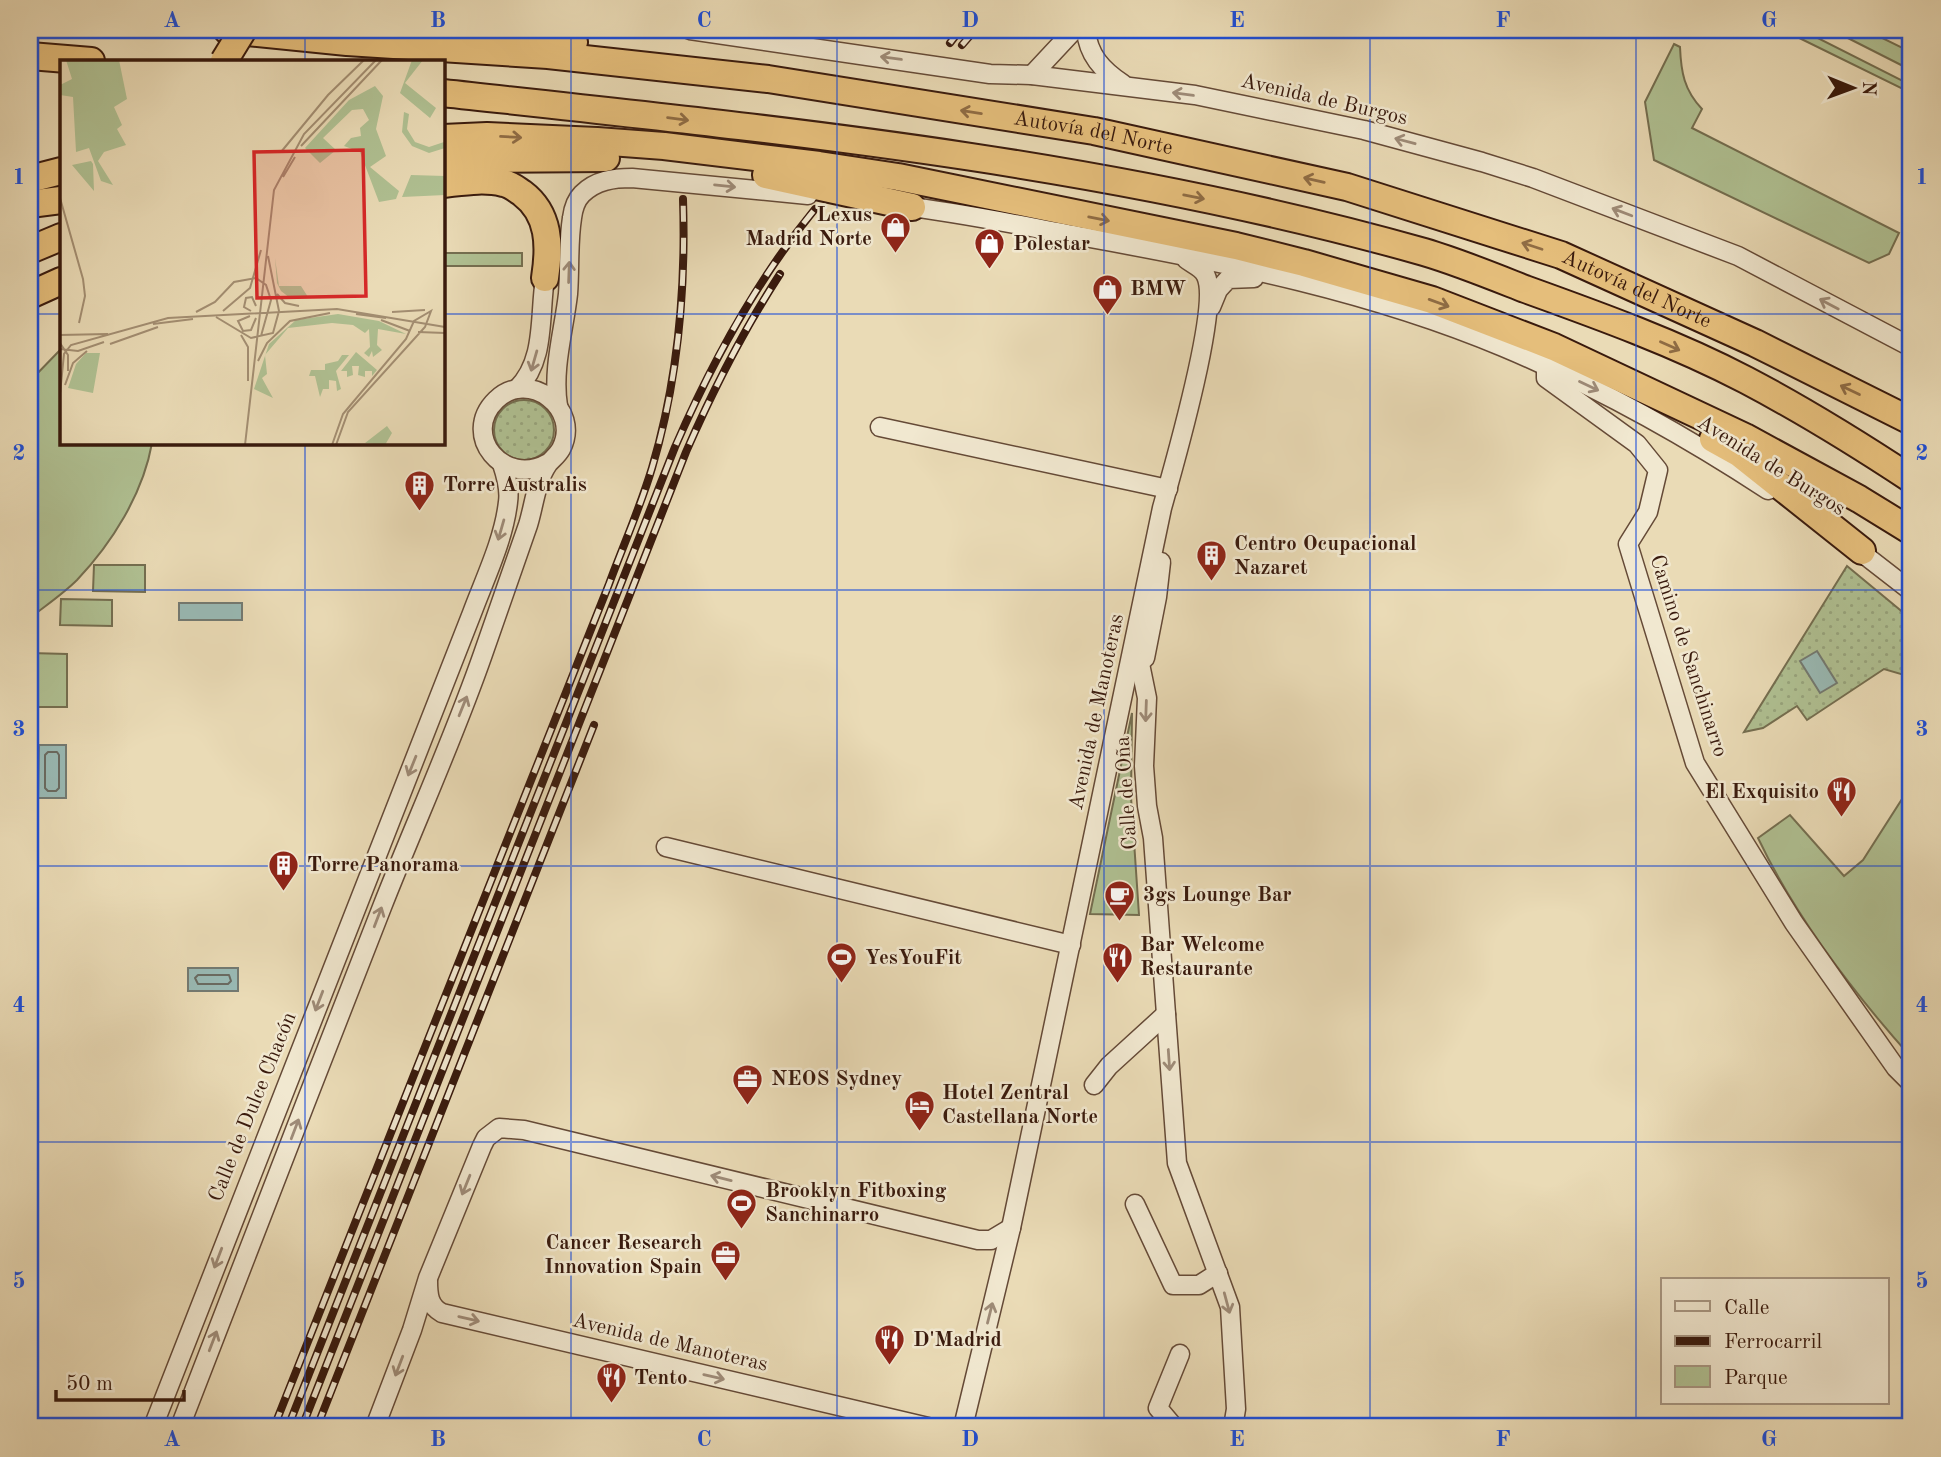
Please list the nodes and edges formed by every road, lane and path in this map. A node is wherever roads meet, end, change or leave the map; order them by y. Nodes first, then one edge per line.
1 (227, 30) edge
2 (243, 30) edge
3 (509, 30) edge
4 (690, 30) edge
5 (1074, 30) edge
6 (1086, 30) edge
7 (30, 56) edge
8 (79, 60) edge
9 (225, 60) edge
10 (641, 64) junction
11 (1032, 75) junction
12 (1126, 86) junction
13 (444, 93) edge
14 (444, 110) edge
15 (610, 111) junction
16 (444, 138) edge
17 (444, 161) edge
18 (60, 171) edge
19 (766, 175) junction
20 (30, 179) edge
21 (444, 184) edge
22 (60, 200) edge
23 (30, 204) edge
24 (1032, 206) junction
25 (912, 207) junction
26 (60, 237) edge
27 (30, 250) edge
28 (1177, 254) junction
29 (60, 256) edge
30 (30, 264) edge
31 (60, 269) edge
32 (545, 278) joint
33 (1296, 280) junction
34 (60, 281) edge
35 (30, 283) edge
36 (30, 295) edge
37 (1208, 317) junction
38 (1911, 347) edge
39 (1550, 357) junction
40 (517, 389) junction
41 (558, 406) junction
42 (1911, 421) edge
43 (880, 427) dead end
44 (1745, 437) junction
45 (548, 463) junction
46 (502, 464) junction
47 (1911, 479) edge
48 (1168, 489) junction
49 (1911, 531) edge
50 (1911, 549) edge
51 (1862, 551) joint
52 (1149, 571) junction
53 (1911, 591) edge
54 (454, 659) junction
55 (478, 667) junction
56 (1143, 671) junction
57 (1117, 723) junction
58 (380, 845) junction
59 (666, 847) dead end
60 (403, 853) junction
61 (1071, 944) junction
62 (1166, 1014) junction
63 (308, 1029) junction
64 (331, 1037) junction
65 (1911, 1083) edge
66 (1094, 1085) dead end
67 (1135, 1204) dead end
68 (233, 1219) junction
69 (257, 1226) junction
70 (1010, 1227) junction
71 (978, 1240) junction
72 (1002, 1266) junction
73 (1218, 1273) junction
74 (428, 1278) junction
75 (1180, 1354) dead end
76 (169, 1386) junction
77 (192, 1395) junction
78 (153, 1427) edge
79 (180, 1427) edge
80 (375, 1427) edge
81 (928, 1427) edge
82 (963, 1427) edge
83 (1174, 1427) edge
84 (1233, 1427) edge

1 - 10 highway, Autovía del Norte
2 - 9 highway, bridge
3 - 10 highway
11 -> 4 street, Avenida de Burgos
5 - 11 street
6 - 12 street
7 - 8 highway
42 -> 10 highway, Autovía del Norte
11 - 12 street, Avenida de Burgos
38 -> 12 street, Avenida de Burgos
13 - 15 highway, Autovía del Norte
14 - 15 highway
15 -> 47 highway, Autovía del Norte
16 -> 24 highway
17 - 19 highway
18 - 20 highway
19 - 24 highway
19 - 25 highway
21 - 32 highway
22 - 23 highway
24 -> 39 highway
25 - 28 street
41 -> 25 street
26 - 27 highway
28 - 33 street
28 - 37 street, Avenida de Manoteras
29 - 30 highway
31 - 35 highway
32 -> 40 street
33 - 37 street, Avenida de Manoteras
33 - 39 street
34 - 36 highway
37 - 48 street, Avenida de Manoteras
39 - 44 highway
39 -> 51 highway
39 - 65 street, Camino de Sanchinarro
40 - 41 street
40 - 46 street
41 - 45 street
43 - 48 street
44 - 49 highway
44 - 50 highway
45 - 46 street
45 - 55 street
46 -> 54 street, Calle de Dulce Chacón
48 - 52 street, Avenida de Manoteras
48 - 56 street
51 - 53 street
52 - 56 street, Calle de Oña
52 - 57 street, Avenida de Manoteras
54 - 55 street
54 -> 58 street, Calle de Dulce Chacón
60 -> 55 street
56 - 57 street
56 -> 62 street, Calle de Oña
57 - 61 street, Avenida de Manoteras
58 - 60 street
58 -> 63 street, Calle de Dulce Chacón
59 - 61 street
64 -> 60 street
61 - 70 street, Avenida de Manoteras
62 - 66 street
62 -> 73 street, Calle de Oña
63 - 64 street
63 - 68 street, Calle de Dulce Chacón
69 -> 64 street
67 - 73 street
68 - 69 street
68 -> 76 street, Calle de Dulce Chacón
77 -> 69 street
70 - 71 street
70 - 72 street, Avenida de Manoteras
71 - 72 street
71 -> 74 street
82 -> 72 street, Avenida de Manoteras
73 -> 84 street, Calle de Oña
74 -> 80 street
74 -> 81 street, Avenida de Manoteras
75 - 83 street
76 - 77 street
76 - 78 street, Calle de Dulce Chacón
77 - 79 street

